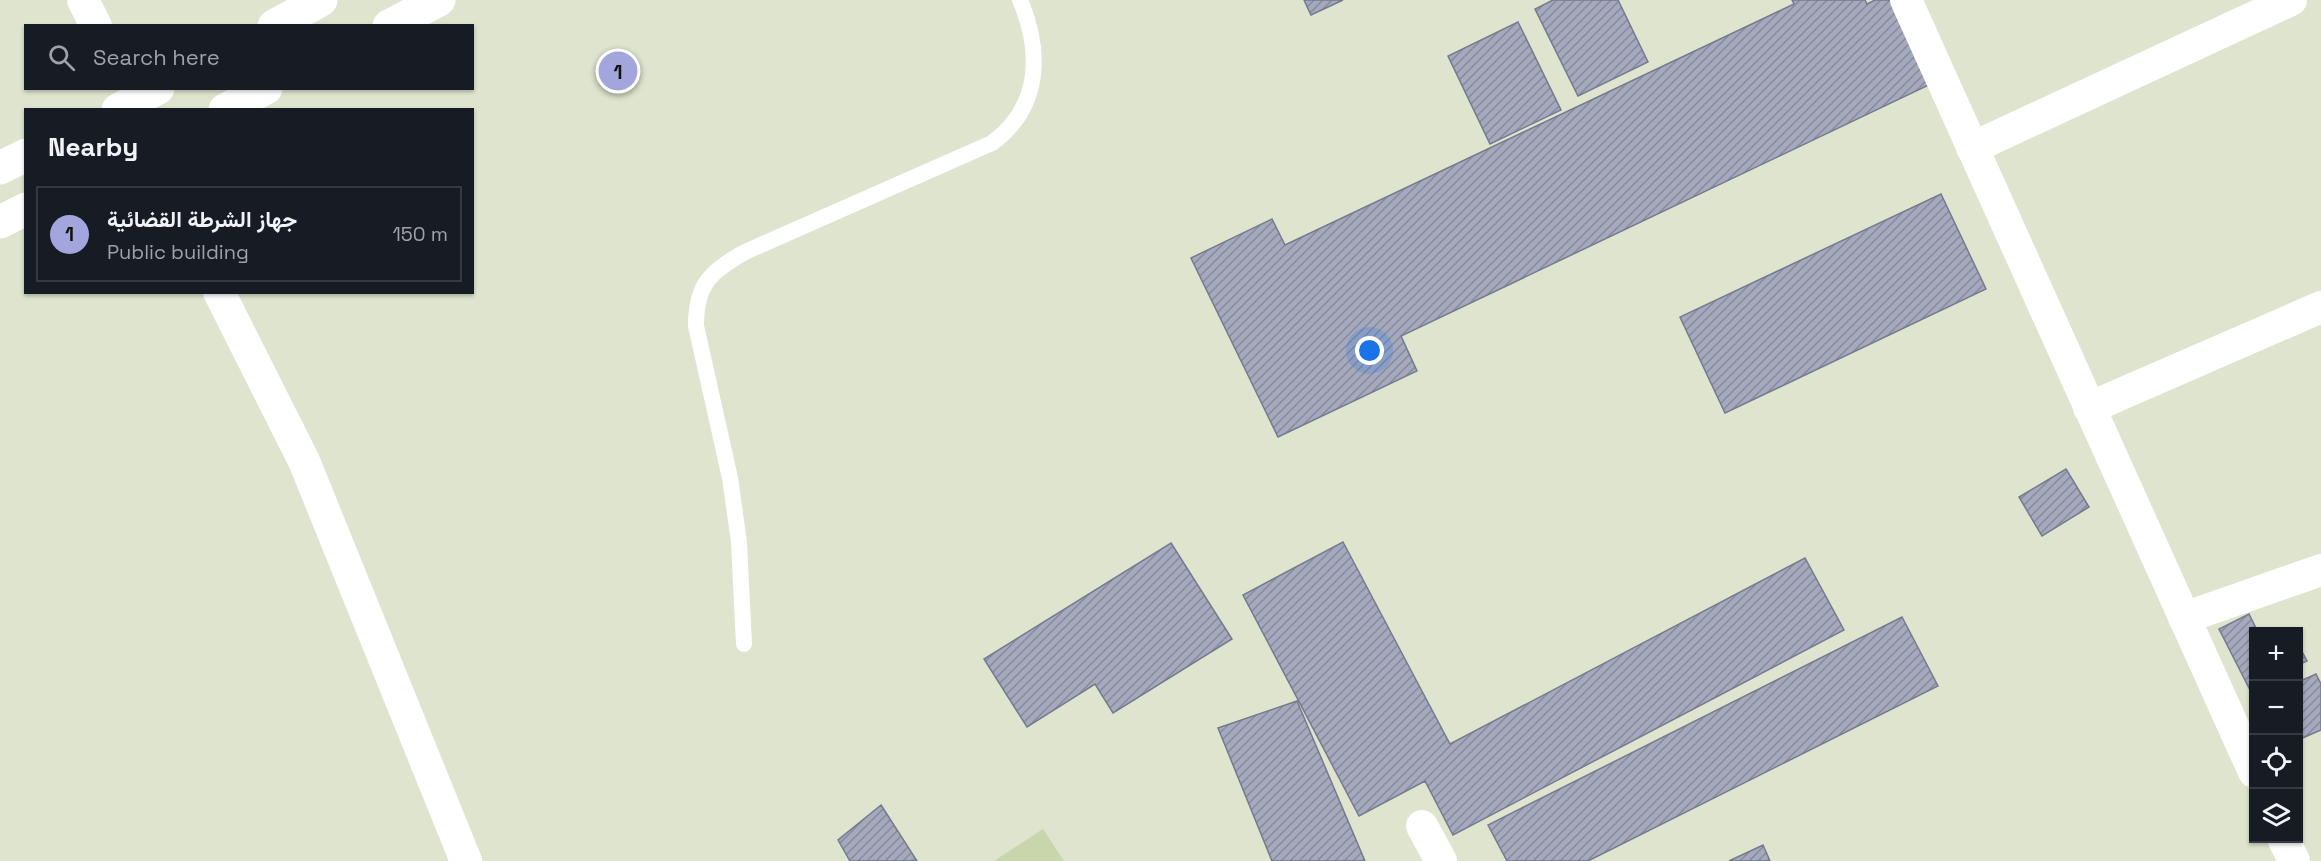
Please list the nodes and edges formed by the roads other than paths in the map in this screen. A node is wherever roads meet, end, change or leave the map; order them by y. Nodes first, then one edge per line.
1 (83, 0) edge
2 (321, 0) edge
3 (439, 0) edge
4 (1020, 0) edge
5 (1906, 0) edge
6 (2291, 0) edge
7 (95, 24) edge
8 (278, 24) edge
9 (393, 24) edge
10 (262, 90) edge
11 (229, 108) edge
12 (1972, 148) junction
13 (24, 156) edge
14 (0, 168) edge
15 (24, 210) edge
16 (0, 222) edge
17 (220, 294) edge
18 (2321, 307) edge
19 (2089, 408) junction
20 (2321, 570) edge
21 (2184, 618) junction
22 (744, 644) dead end
23 (2249, 763) edge
24 (1422, 826) dead end
25 (2285, 843) edge
26 (466, 861) edge
27 (1441, 861) edge
28 (2294, 861) edge

1 - 7 street
2 - 8 highway
3 - 9 highway
4 - 22 lane
5 - 12 street
6 - 12 street
10 - 11 highway
12 - 19 street
13 - 14 highway
15 - 16 highway
17 - 26 street
18 - 19 street
19 - 21 street
20 - 21 street
21 - 23 street
24 - 27 street
25 - 28 street

